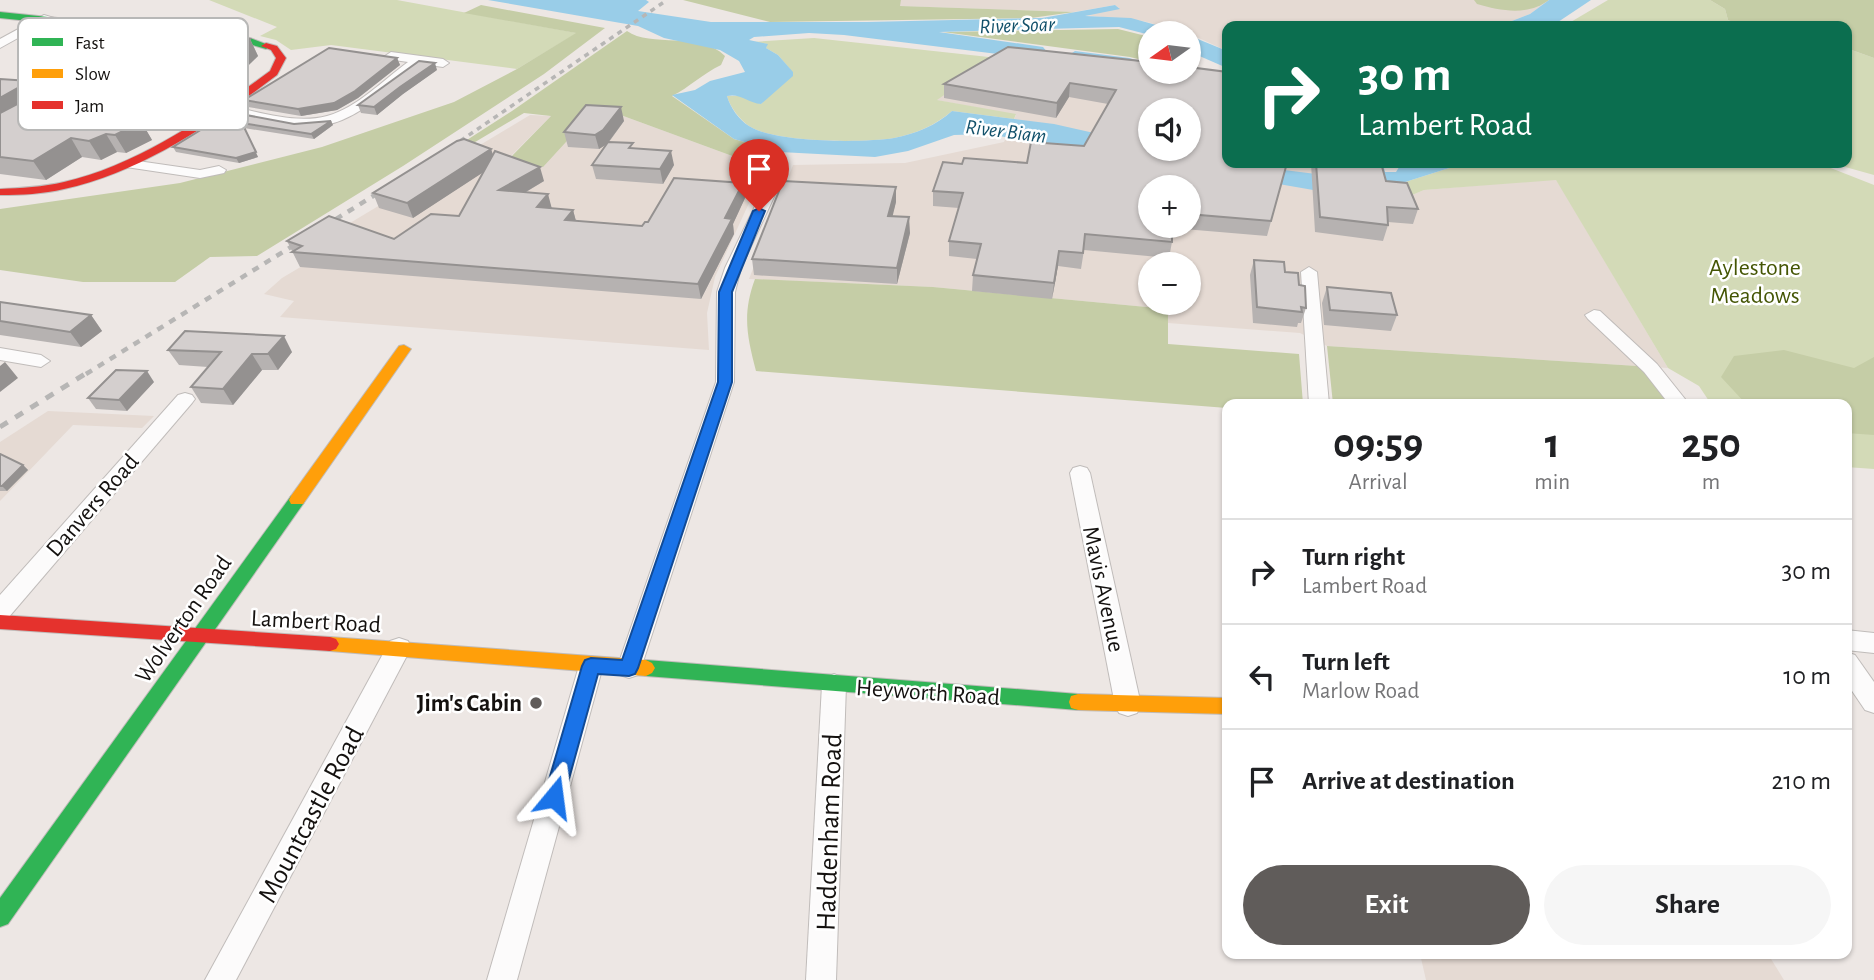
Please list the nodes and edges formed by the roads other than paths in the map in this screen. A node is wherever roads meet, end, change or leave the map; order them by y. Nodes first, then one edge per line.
1 (0, 15) edge
2 (48, 18) edge
3 (18, 34) edge
4 (248, 41) edge
5 (0, 44) edge
6 (391, 56) edge
7 (419, 60) junction
8 (443, 63) dead end
9 (248, 90) edge
10 (248, 112) edge
11 (185, 130) edge
12 (131, 164) junction
13 (219, 170) dead end
14 (778, 173) dead end
15 (0, 192) edge
16 (1309, 272) dead end
17 (1594, 315) dead end
18 (404, 349) dead end
19 (0, 354) edge
20 (41, 361) dead end
21 (185, 399) dead end
22 (1319, 399) edge
23 (1676, 399) edge
24 (1080, 473) dead end
25 (0, 611) edge
26 (0, 622) edge
27 (197, 637) junction
28 (1852, 641) edge
29 (1874, 643) edge
30 (399, 649) junction
31 (591, 666) junction
32 (629, 668) junction
33 (1852, 671) edge
34 (834, 685) junction
35 (1874, 702) edge
36 (1128, 705) junction
37 (1222, 706) edge
38 (0, 916) edge
39 (220, 980) edge
40 (502, 980) edge
41 (821, 980) edge

1 - 2 street
3 - 5 street
4 - 9 street
6 - 7 street
7 - 8 street
7 - 10 street
11 - 12 street
12 - 13 street
12 - 15 street
14 - 32 street
16 - 22 street
17 - 23 street
18 - 27 street, Wolverton Road
19 - 20 street
21 - 25 street, Danvers Road
24 - 36 street, Mavis Avenue
26 - 27 street, Lambert Road
27 - 30 street, Lambert Road
27 - 38 street, Wolverton Road
28 - 29 street
30 - 31 street, Lambert Road
30 - 39 street, Mountcastle Road
31 - 32 street, Lambert Road
31 - 40 street
32 - 34 street, Heyworth Road
33 - 35 street
34 - 36 street, Heyworth Road
34 - 41 street, Haddenham Road
36 - 37 street, Heyworth Road

